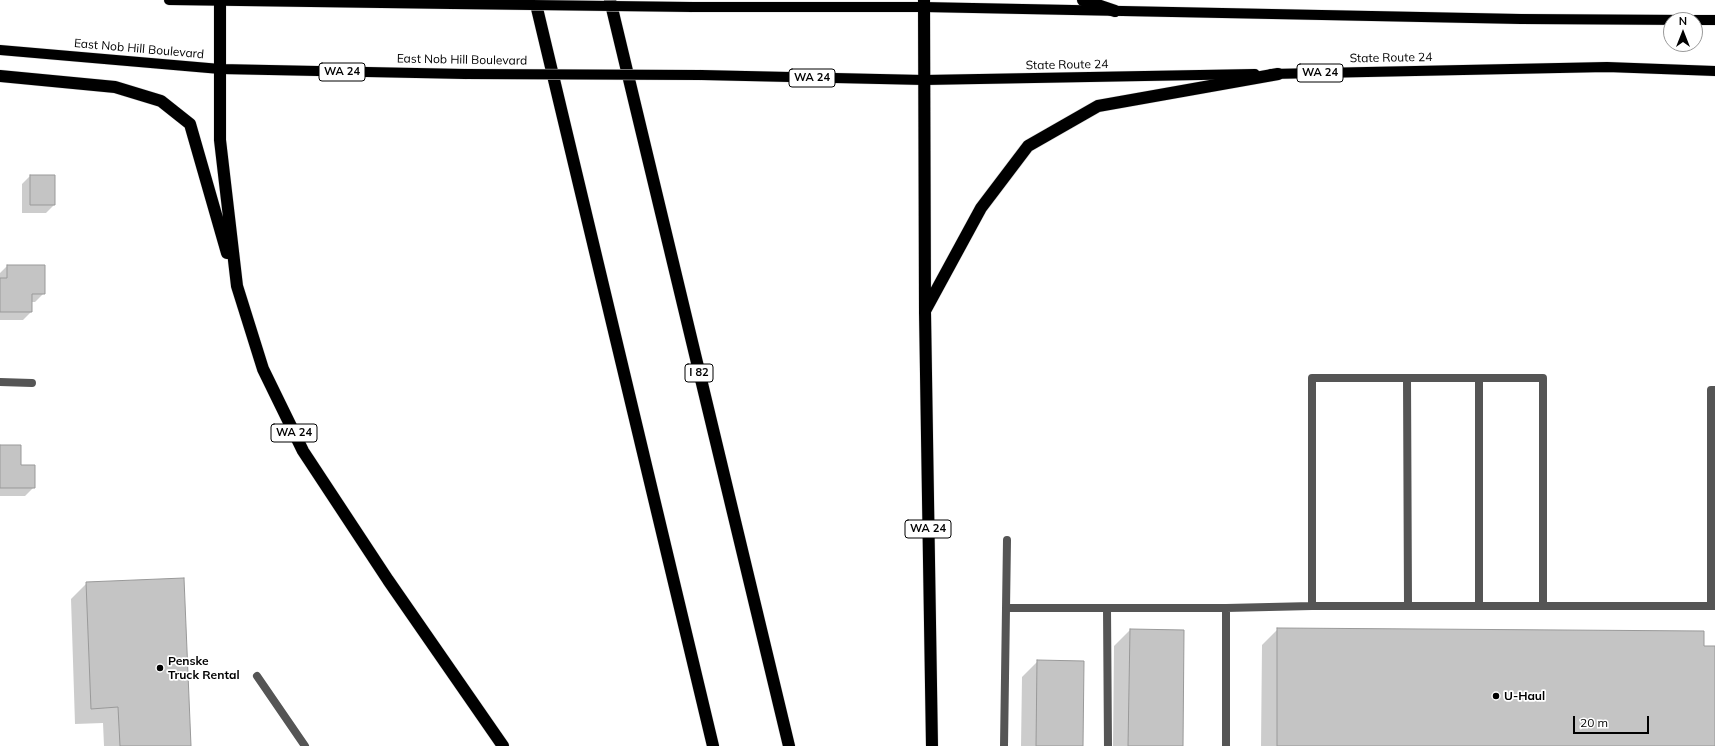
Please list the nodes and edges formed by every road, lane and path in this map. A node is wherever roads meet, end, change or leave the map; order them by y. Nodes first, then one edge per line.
1 (169, 0) edge
2 (535, 0) edge
3 (610, 0) edge
4 (1083, 0) edge
5 (220, 1) edge
6 (923, 3) edge
7 (1115, 11) junction
8 (1663, 20) edge
9 (1703, 20) edge
10 (1715, 20) edge
11 (0, 50) edge
12 (220, 69) junction
13 (1715, 71) edge
14 (1278, 74) junction
15 (0, 76) edge
16 (924, 80) junction
17 (237, 286) junction
18 (925, 312) junction
19 (1407, 378) junction
20 (1479, 378) junction
21 (0, 382) edge
22 (32, 383) dead end
23 (1715, 390) edge
24 (1006, 540) dead end
25 (1312, 606) junction
26 (1408, 606) junction
27 (1479, 606) junction
28 (1543, 606) junction
29 (1713, 606) edge
30 (1006, 608) junction
31 (1107, 608) junction
32 (1226, 608) junction
33 (257, 676) dead end
34 (305, 746) edge
35 (503, 746) edge
36 (713, 746) edge
37 (789, 746) edge
38 (932, 746) edge
39 (1004, 746) edge
40 (1108, 746) edge
41 (1226, 746) edge

1 - 5 main road
2 - 36 highway
3 - 37 highway, I 82
4 - 7 highway
5 - 6 main road, bridge
5 - 12 highway, WA 24
6 - 7 main road
6 - 16 highway
7 - 8 main road
9 - 10 main road
11 - 12 main road, East Nob Hill Boulevard
12 - 16 main road, East Nob Hill Boulevard / WA 24, bridge
12 - 17 highway, WA 24
13 - 14 main road, State Route 24 / WA 24
14 - 16 main road, State Route 24 / WA 24
14 - 18 highway, WA 24
15 - 17 highway
16 - 18 highway
17 - 35 highway, WA 24
18 - 38 highway, WA 24
19 - 20 street
19 - 25 street
19 - 26 street
20 - 27 street
20 - 28 street
21 - 22 street
23 - 29 street
24 - 30 street
25 - 26 street
25 - 32 street
26 - 27 street
27 - 28 street
28 - 29 street
30 - 31 street
30 - 39 street
31 - 32 street
31 - 40 street
32 - 41 street
33 - 34 street

